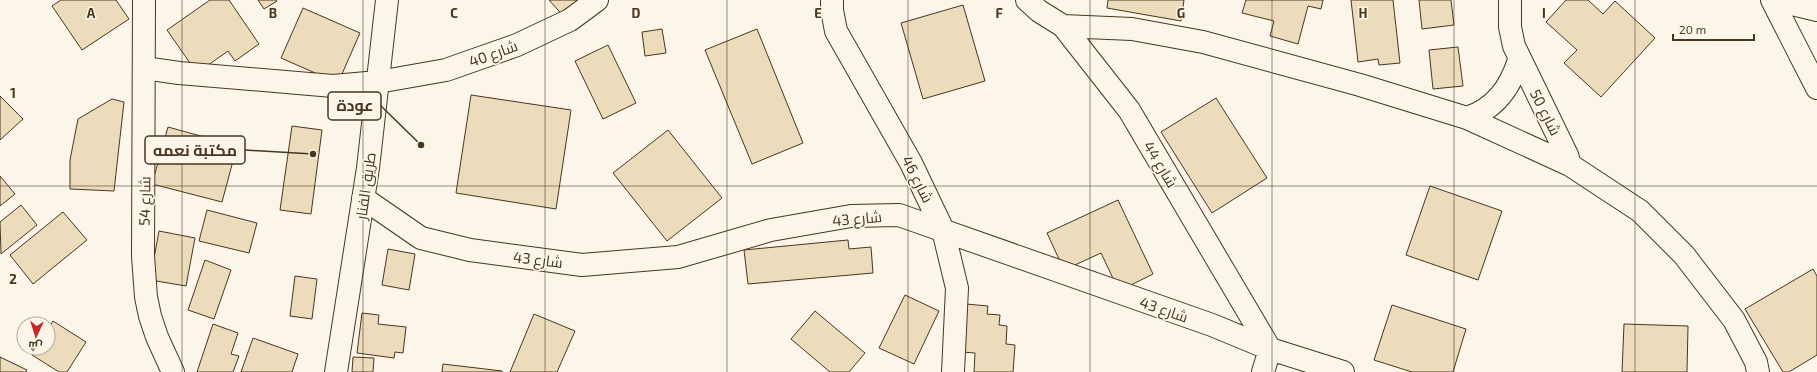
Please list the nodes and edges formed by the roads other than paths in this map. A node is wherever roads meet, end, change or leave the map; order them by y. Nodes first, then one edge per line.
1 (144, 0) edge
2 (387, 0) edge
3 (597, 0) edge
4 (832, 0) edge
5 (1027, 0) edge
6 (1510, 0) edge
7 (1773, 0) edge
8 (1817, 10) edge
9 (1063, 26) junction
10 (1519, 60) junction
11 (144, 68) junction
12 (378, 82) junction
13 (1817, 88) edge
14 (1467, 118) junction
15 (1570, 165) junction
16 (364, 198) junction
17 (943, 230) junction
18 (1270, 349) junction
19 (173, 372) edge
20 (336, 372) edge
21 (952, 372) edge
22 (1262, 372) edge
23 (1343, 372) edge
24 (1758, 372) edge

1 - 11 street, شارع 54
2 - 12 street, طريق الفنار
3 - 12 street, شارع 40
4 - 17 street, شارع 46
5 - 9 street, شارع 44
6 - 10 street, شارع 50
7 - 8 street
7 - 13 street
9 - 14 street
9 - 18 street, شارع 44
10 - 14 street, شارع 50
10 - 15 street, شارع 50
11 - 12 street, شارع 40
11 - 19 street, شارع 54
12 - 16 street, طريق الفنار
14 - 15 street
15 - 24 street
16 - 17 street, شارع 43
16 - 20 street, طريق الفنار
17 - 18 street, شارع 43
17 - 21 street, شارع 46
18 - 22 street
18 - 23 street, شارع 43

